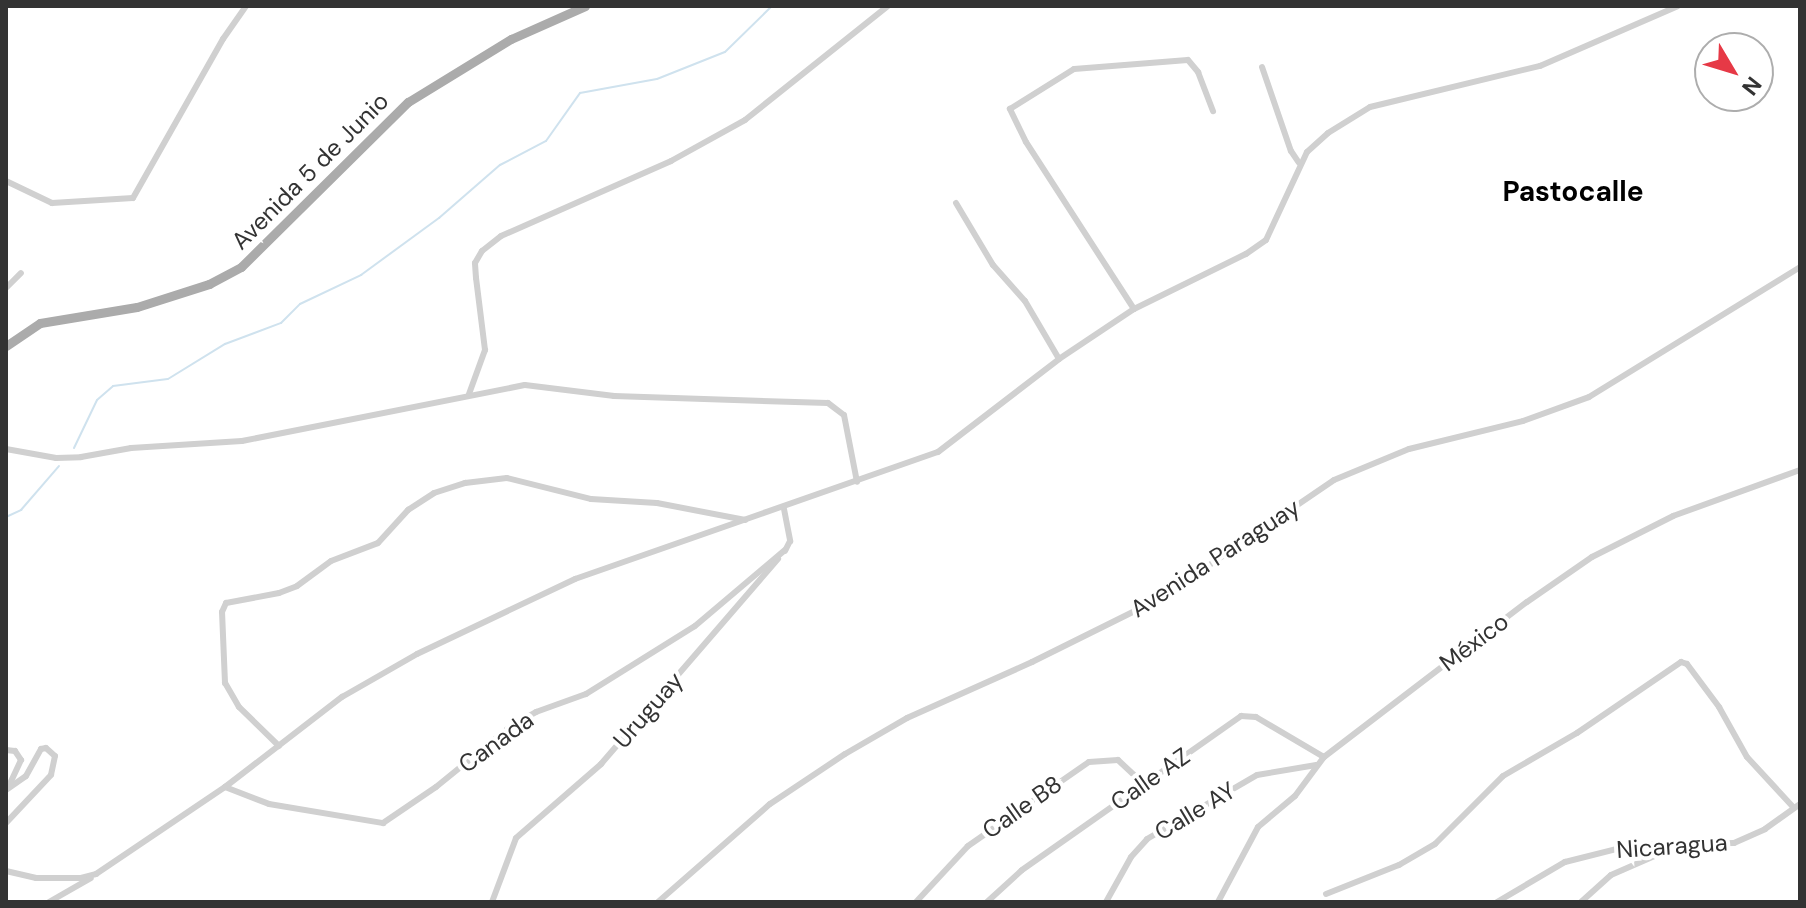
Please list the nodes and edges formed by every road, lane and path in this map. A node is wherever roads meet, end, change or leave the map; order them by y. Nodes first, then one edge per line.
1 (246, 6) edge
2 (585, 6) edge
3 (888, 6) edge
4 (1678, 6) edge
5 (1262, 67) dead end
6 (1213, 111) dead end
7 (1299, 163) junction
8 (6, 181) edge
9 (956, 203) dead end
10 (1800, 267) edge
11 (21, 273) dead end
12 (6, 288) edge
13 (1134, 309) junction
14 (6, 346) edge
15 (1059, 359) junction
16 (469, 394) junction
17 (6, 449) edge
18 (1800, 470) edge
19 (857, 482) junction
20 (784, 509) junction
21 (746, 520) junction
22 (785, 550) junction
23 (279, 746) junction
24 (6, 750) edge
25 (1324, 757) junction
26 (1316, 765) junction
27 (1143, 783) junction
28 (225, 787) junction
29 (7, 790) edge
30 (1797, 806) edge
31 (6, 823) edge
32 (1679, 846) junction
33 (6, 871) edge
34 (96, 874) junction
35 (1326, 894) dead end
36 (49, 902) edge
37 (492, 902) edge
38 (658, 902) edge
39 (916, 902) edge
40 (987, 902) edge
41 (1106, 902) edge
42 (1218, 902) edge
43 (1497, 902) edge
44 (1581, 902) edge

1 - 8 street
2 - 14 main road, Avenida 5 de Junio
3 - 16 street
4 - 7 street
5 - 7 street
6 - 13 street
7 - 13 street
9 - 15 street
10 - 38 street, Avenida Paraguay
11 - 12 street
13 - 15 street
15 - 19 street
16 - 17 street
16 - 19 street
18 - 25 street, México
19 - 20 street
20 - 21 street
20 - 22 street
21 - 23 street
21 - 23 street
22 - 28 street, Canada
22 - 37 street, Uruguay
23 - 28 street
24 - 29 street
25 - 26 street, México
25 - 27 street, Calle AZ
26 - 41 street, Calle AY
26 - 42 street, México
27 - 39 street, Calle B8
27 - 40 street, Calle AZ
28 - 34 street
29 - 31 street
30 - 32 street, Nicaragua
30 - 35 street
32 - 43 street, Nicaragua
32 - 44 street
33 - 34 street
34 - 36 street

